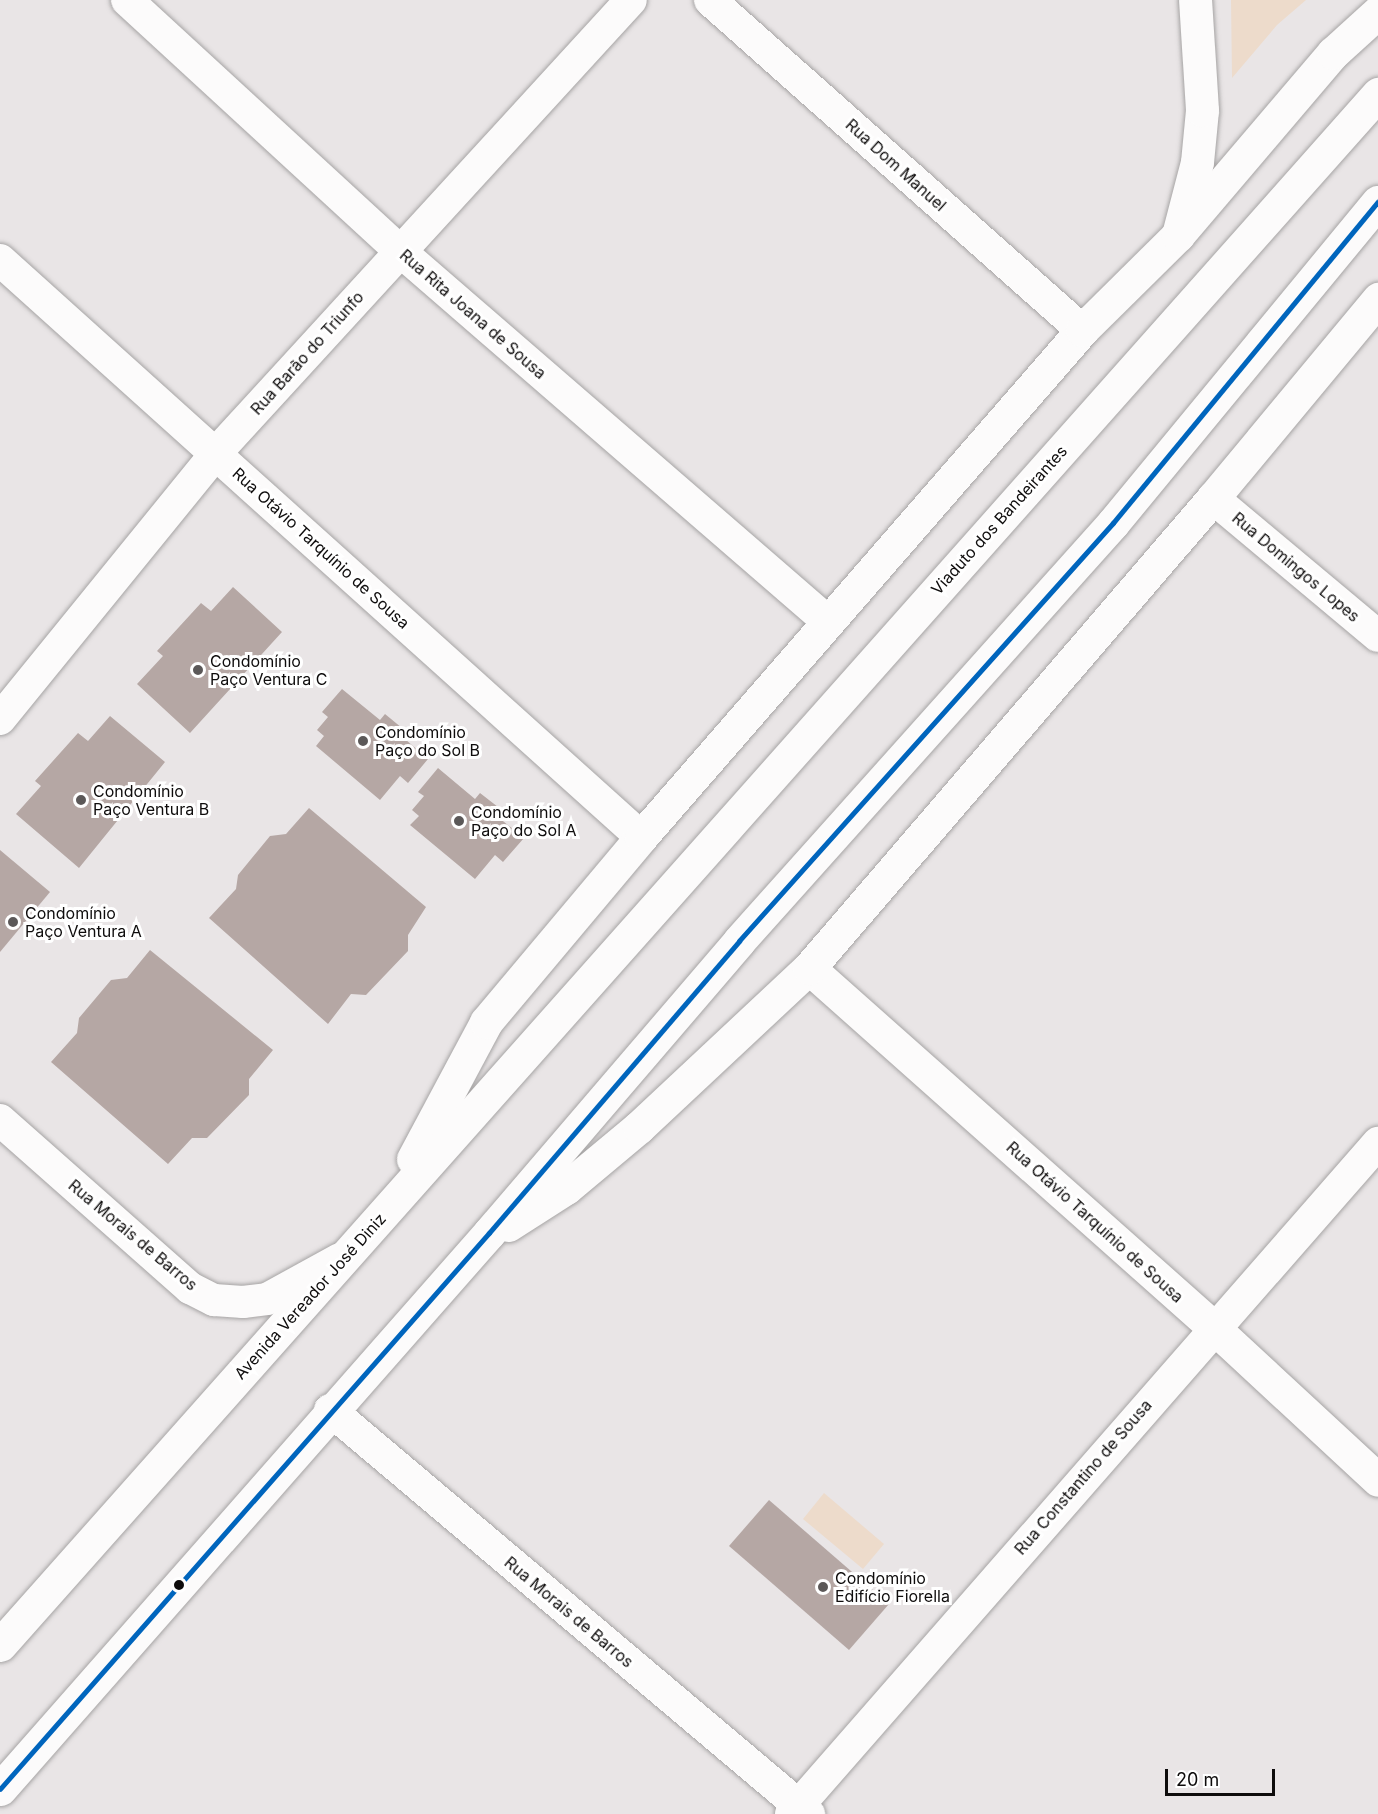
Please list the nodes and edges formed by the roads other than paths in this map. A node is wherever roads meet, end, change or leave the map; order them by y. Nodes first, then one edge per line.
1 (127, 0) edge
2 (631, 0) edge
3 (711, 0) edge
4 (1195, 0) edge
5 (1378, 12) edge
6 (1378, 94) edge
7 (1378, 202) edge
8 (1178, 235) junction
9 (400, 251) junction
10 (0, 260) edge
11 (1378, 299) edge
12 (1082, 330) junction
13 (216, 453) junction
14 (1213, 498) junction
15 (826, 620) junction
16 (1378, 636) edge
17 (0, 720) edge
18 (641, 837) junction
19 (619, 946) joint
20 (809, 968) junction
21 (0, 1120) edge
22 (1378, 1143) edge
23 (384, 1212) junction
24 (489, 1233) junction
25 (345, 1255) junction
26 (1213, 1328) junction
27 (330, 1410) junction
28 (1378, 1480) edge
29 (0, 1645) edge
30 (0, 1789) edge
31 (800, 1811) edge

1 - 9 street, Rua Rita Joana de Sousa
2 - 9 street, Rua Barão do Triunfo
3 - 12 street, Rua Dom Manuel
4 - 8 main road
5 - 8 main road
6 - 19 main road, Viaduto dos Bandeirantes
7 - 24 main road
8 - 12 main road
9 - 13 street, Rua Barão do Triunfo
9 - 15 street, Rua Rita Joana de Sousa
10 - 13 street, Rua Otávio Tarquínio de Sousa
11 - 14 main road
12 - 15 main road
13 - 17 street, Rua Barão do Triunfo
13 - 18 street, Rua Otávio Tarquínio de Sousa
14 - 16 street, Rua Domingos Lopes
14 - 20 main road
15 - 18 main road
18 - 23 main road
19 - 23 main road, Avenida Vereador José Diniz
20 - 24 main road
20 - 26 main road, Rua Otávio Tarquínio de Sousa
21 - 25 street, Rua Morais de Barros
22 - 26 street, Rua Constantino de Sousa
23 - 25 main road, Avenida Vereador José Diniz
24 - 27 main road
25 - 29 main road, Avenida Vereador José Diniz
26 - 28 main road, Rua Otávio Tarquínio de Sousa
26 - 31 street, Rua Constantino de Sousa
27 - 30 main road
27 - 31 street, Rua Morais de Barros

